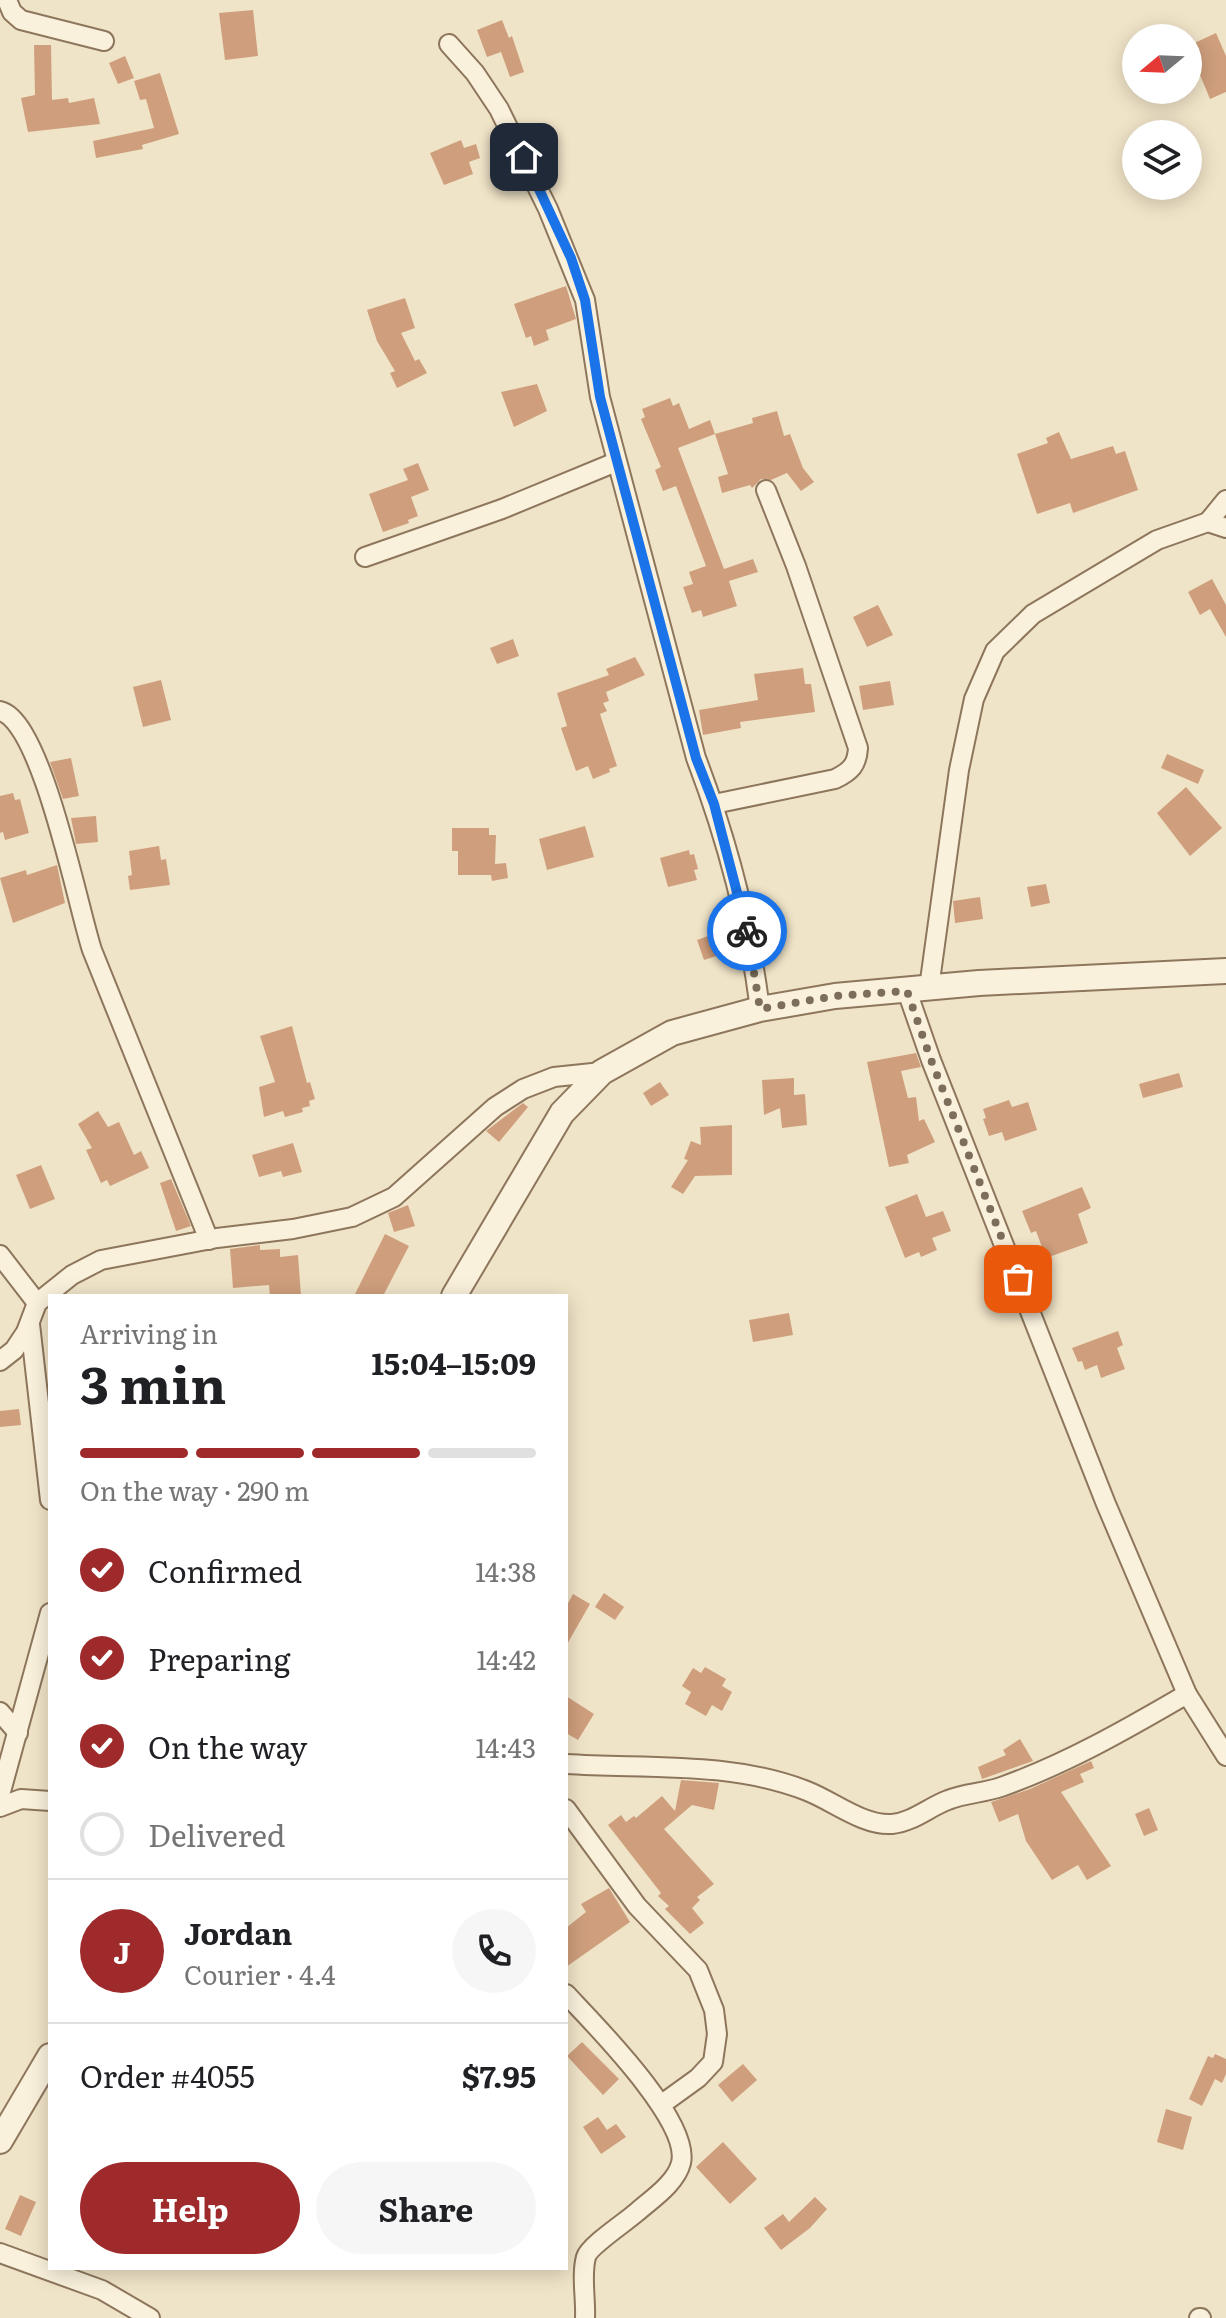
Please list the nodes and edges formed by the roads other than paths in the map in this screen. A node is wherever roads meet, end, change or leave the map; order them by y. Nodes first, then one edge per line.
1 (7, 0) edge
2 (104, 41) dead end
3 (449, 44) dead end
4 (616, 462) junction
5 (766, 490) dead end
6 (1226, 500) edge
7 (1217, 525) edge
8 (365, 557) dead end
9 (0, 711) edge
10 (714, 804) junction
11 (1226, 971) edge
12 (918, 989) junction
13 (760, 1009) junction
14 (602, 1072) junction
15 (209, 1240) junction
16 (0, 1255) edge
17 (48, 1294) edge
18 (48, 1294) edge
19 (455, 1294) edge
20 (37, 1303) junction
21 (30, 1323) junction
22 (0, 1361) edge
23 (48, 1482) edge
24 (48, 1620) edge
25 (1187, 1694) junction
26 (0, 1712) edge
27 (18, 1733) junction
28 (1226, 1756) edge
29 (568, 1764) edge
30 (0, 1795) edge
31 (48, 1801) edge
32 (0, 1807) edge
33 (568, 1812) edge
34 (568, 1996) edge
35 (48, 2059) edge
36 (662, 2104) junction
37 (0, 2141) edge
38 (0, 2253) edge
39 (150, 2318) edge
40 (585, 2318) edge

1 - 2 street
3 - 4 street
4 - 8 street
4 - 10 street
5 - 10 street
6 - 7 street
7 - 12 street
9 - 15 street
10 - 13 street
11 - 12 street
12 - 13 street
12 - 25 street
13 - 14 street
14 - 15 street
14 - 19 street
15 - 17 street
16 - 20 street
18 - 20 street
20 - 21 street
21 - 22 street
21 - 23 street
24 - 27 street
25 - 28 street
25 - 29 street
26 - 27 street
27 - 30 street
31 - 32 street
33 - 36 street
34 - 36 street
35 - 37 street
36 - 40 street
38 - 39 street

